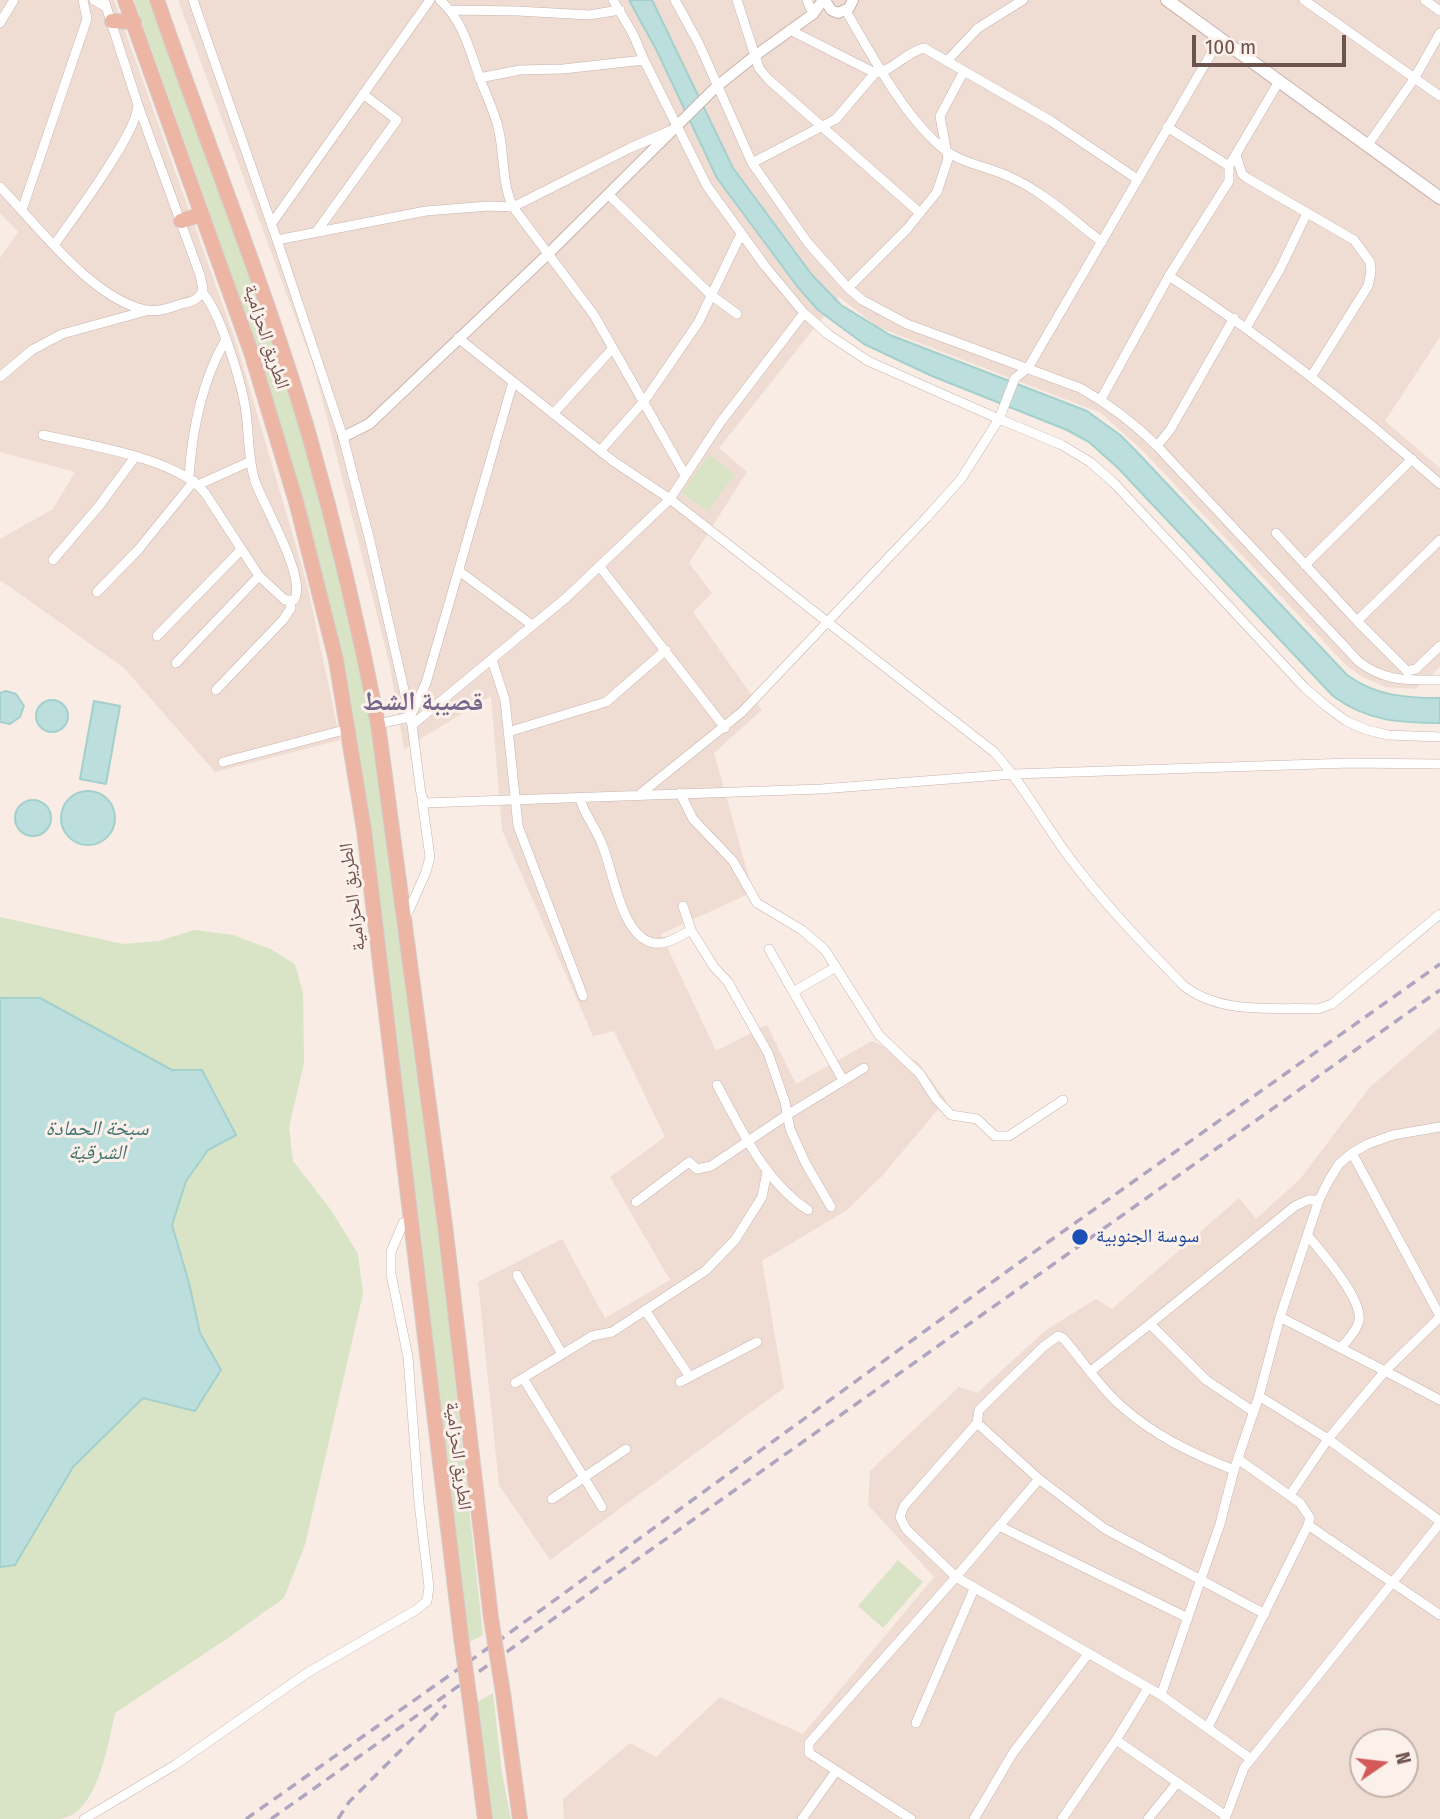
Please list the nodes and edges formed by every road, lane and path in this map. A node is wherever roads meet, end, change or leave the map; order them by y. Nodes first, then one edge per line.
1 (14, 0) edge
2 (83, 0) edge
3 (94, 0) edge
4 (125, 0) edge
5 (157, 0) edge
6 (193, 0) edge
7 (430, 0) edge
8 (440, 0) edge
9 (613, 0) edge
10 (675, 0) edge
11 (737, 0) edge
12 (807, 0) edge
13 (824, 0) edge
14 (853, 0) edge
15 (1023, 0) edge
16 (1167, 0) edge
17 (1304, 0) edge
18 (1425, 0) edge
19 (105, 3) edge
20 (451, 10) junction
21 (620, 10) junction
22 (840, 11) junction
23 (1440, 11) edge
24 (813, 14) junction
25 (112, 21) junction
26 (134, 22) junction
27 (0, 23) edge
28 (790, 30) junction
29 (1440, 33) edge
30 (1219, 40) junction
31 (755, 55) junction
32 (644, 60) junction
33 (947, 61) junction
34 (964, 71) junction
35 (879, 73) junction
36 (480, 78) junction
37 (1414, 79) junction
38 (1278, 83) junction
39 (716, 87) junction
40 (363, 94) junction
41 (1440, 96) edge
42 (138, 106) junction
43 (678, 124) junction
44 (1167, 127) junction
45 (822, 129) junction
46 (1367, 146) junction
47 (948, 152) junction
48 (1236, 155) junction
49 (752, 163) junction
50 (1229, 166) junction
51 (1138, 179) junction
52 (0, 187) edge
53 (608, 194) junction
54 (1440, 198) edge
55 (513, 207) junction
56 (22, 210) junction
57 (920, 213) junction
58 (1307, 213) junction
59 (202, 214) junction
60 (181, 221) junction
61 (272, 223) junction
62 (317, 231) junction
63 (741, 234) junction
64 (277, 240) junction
65 (1102, 242) junction
66 (54, 245) junction
67 (549, 253) junction
68 (1169, 276) junction
69 (848, 288) junction
70 (203, 293) junction
71 (711, 295) junction
72 (148, 310) junction
73 (804, 313) junction
74 (737, 314) dead end
75 (1234, 318) junction
76 (1246, 328) junction
77 (458, 338) junction
78 (225, 341) junction
79 (613, 348) junction
80 (1028, 368) junction
81 (0, 377) edge
82 (1311, 377) junction
83 (513, 382) junction
84 (1101, 399) junction
85 (645, 401) junction
86 (553, 414) junction
87 (999, 419) junction
88 (43, 435) dead end
89 (343, 437) junction
90 (1157, 446) junction
91 (600, 452) junction
92 (135, 457) junction
93 (1412, 459) junction
94 (251, 461) junction
95 (685, 475) junction
96 (194, 481) junction
97 (1440, 484) edge
98 (670, 499) junction
99 (1276, 533) dead end
100 (1440, 540) edge
101 (241, 551) junction
102 (53, 561) dead end
103 (1305, 565) junction
104 (600, 567) junction
105 (459, 571) junction
106 (259, 576) junction
107 (97, 592) dead end
108 (290, 602) junction
109 (1357, 621) junction
110 (827, 622) junction
111 (532, 625) junction
112 (157, 636) dead end
113 (1440, 646) edge
114 (666, 650) junction
115 (492, 660) junction
116 (176, 663) dead end
117 (1440, 680) edge
118 (216, 690) dead end
119 (411, 721) junction
120 (378, 724) junction
121 (725, 728) junction
122 (348, 729) junction
123 (508, 732) junction
124 (1440, 737) edge
125 (223, 762) dead end
126 (1440, 764) edge
127 (1014, 774) junction
128 (680, 793) junction
129 (639, 795) junction
130 (580, 798) junction
131 (422, 800) junction
132 (514, 801) junction
133 (683, 906) dead end
134 (1440, 914) edge
135 (404, 921) junction
136 (691, 930) junction
137 (769, 949) dead end
138 (836, 967) junction
139 (793, 992) junction
140 (583, 996) dead end
141 (864, 1068) dead end
142 (843, 1080) junction
143 (717, 1085) dead end
144 (1063, 1100) dead end
145 (787, 1115) junction
146 (1440, 1127) edge
147 (748, 1141) junction
148 (1352, 1153) junction
149 (767, 1172) junction
150 (1319, 1200) junction
151 (636, 1202) dead end
152 (831, 1207) dead end
153 (808, 1210) dead end
154 (411, 1220) junction
155 (1309, 1237) junction
156 (517, 1275) dead end
157 (645, 1310) junction
158 (1440, 1316) edge
159 (1280, 1317) junction
160 (1150, 1324) junction
161 (757, 1342) dead end
162 (1341, 1348) junction
163 (562, 1354) junction
164 (1091, 1371) junction
165 (1385, 1371) junction
166 (690, 1377) junction
167 (680, 1382) dead end
168 (1259, 1396) junction
169 (1440, 1400) edge
170 (1254, 1412) junction
171 (977, 1423) junction
172 (1328, 1439) junction
173 (626, 1449) dead end
174 (1238, 1459) junction
175 (1234, 1470) junction
176 (584, 1477) junction
177 (1039, 1479) junction
178 (1290, 1495) junction
179 (552, 1499) dead end
180 (602, 1507) dead end
181 (1440, 1522) edge
182 (1308, 1525) junction
183 (999, 1526) junction
184 (957, 1577) junction
185 (1202, 1579) junction
186 (1394, 1583) junction
187 (974, 1589) junction
188 (1265, 1614) junction
189 (1440, 1615) edge
190 (1188, 1618) junction
191 (1088, 1654) junction
192 (1148, 1688) junction
193 (1161, 1695) junction
194 (916, 1723) dead end
195 (1208, 1727) junction
196 (1116, 1740) junction
197 (1251, 1759) junction
198 (836, 1771) junction
199 (1177, 1783) junction
200 (803, 1818) edge
201 (909, 1818) edge
202 (1226, 1818) edge
203 (84, 1819) edge
204 (485, 1819) edge
205 (520, 1819) edge
206 (974, 1819) edge
207 (1062, 1819) edge
208 (1149, 1819) edge

1 - 27 street
2 - 56 street
3 - 19 street
4 - 26 highway, الطريق الحزامية
5 - 120 highway, الطريق الحزامية
6 - 61 street
7 - 40 street
8 - 20 street
9 - 21 street
10 - 39 street
11 - 31 street
12 - 24 street
13 - 22 street
13 - 24 street
14 - 22 street
15 - 33 street
16 - 30 main road
17 - 37 street
18 - 23 street
19 - 25 street
20 - 21 street
20 - 36 street
21 - 32 street
22 - 24 street
22 - 35 street
24 - 28 street
25 - 26 highway
25 - 42 street
26 - 59 highway, الطريق الحزامية
28 - 31 street
28 - 35 street
29 - 37 street
30 - 38 main road
30 - 44 street
31 - 39 street
31 - 45 street
32 - 36 street
32 - 43 street
33 - 34 street
33 - 35 street
34 - 47 street
34 - 51 street
35 - 45 street
35 - 47 street
36 - 55 street
37 - 41 street
37 - 46 street
38 - 46 main road
38 - 48 street
39 - 43 street
39 - 49 street
40 - 61 street
40 - 62 street
42 - 60 street
42 - 66 street
43 - 53 street
43 - 55 street
43 - 63 street
44 - 50 street
44 - 51 street
45 - 49 street
45 - 57 street
46 - 54 main road
47 - 57 street
47 - 65 street
48 - 50 street
48 - 58 street
49 - 69 street
50 - 68 street
51 - 65 street
52 - 56 street
53 - 67 street
53 - 71 street
55 - 62 street
55 - 67 street
56 - 66 street
57 - 69 street
58 - 76 street
58 - 82 street
59 - 60 highway
59 - 122 highway, الطريق الحزامية
60 - 70 street
61 - 64 street
62 - 64 street
63 - 71 street
63 - 73 street
64 - 89 street
65 - 80 street
66 - 72 street
67 - 77 street
67 - 79 street
68 - 75 street
68 - 84 street
69 - 80 street
70 - 72 street
70 - 78 street
71 - 74 street
71 - 85 street
72 - 81 street
73 - 87 street
73 - 95 street
75 - 76 street
75 - 90 street
76 - 82 street
77 - 83 street
77 - 89 street
78 - 94 street
78 - 96 street
79 - 85 street
79 - 86 street
80 - 84 street
80 - 87 street
82 - 93 street
83 - 86 street
83 - 105 street
84 - 90 street
85 - 91 street
85 - 95 street
86 - 91 street
87 - 110 street
87 - 124 street
88 - 92 street
89 - 119 street
90 - 117 street
91 - 98 street
92 - 96 street
92 - 102 street
93 - 97 street
93 - 103 street
94 - 96 street
94 - 108 street
95 - 98 street
96 - 101 street
96 - 107 street
98 - 104 street
98 - 110 street
99 - 103 street
100 - 109 street
101 - 106 street
101 - 112 street
103 - 109 street
104 - 111 street
104 - 114 street
105 - 111 street
105 - 119 street
106 - 108 street
106 - 116 street
108 - 118 street
109 - 113 street
110 - 121 street
110 - 127 street
111 - 115 street
114 - 121 street
114 - 123 street
115 - 119 street
115 - 123 street
119 - 120 street
119 - 131 street
120 - 135 highway, الطريق الحزامية
121 - 129 street
122 - 125 street
122 - 154 highway, الطريق الحزامية
123 - 132 street
126 - 127 street
127 - 128 street
127 - 134 street
128 - 129 street
128 - 138 street
129 - 130 street
130 - 132 street
130 - 136 street
131 - 132 street
131 - 135 street
132 - 140 street
133 - 136 street
135 - 205 highway, الطريق الحزامية, bridge
136 - 145 street
137 - 139 street
138 - 139 street
138 - 144 street
139 - 142 street
141 - 142 street
142 - 145 street
143 - 147 street
145 - 147 street
145 - 152 street
146 - 148 street
147 - 149 street
147 - 151 street
148 - 150 street
148 - 158 street
149 - 153 street
149 - 157 street
150 - 155 street
150 - 160 street
154 - 203 street
154 - 204 highway, الطريق الحزامية, bridge
155 - 159 street
155 - 162 street
156 - 163 street
157 - 163 street
157 - 166 street
158 - 165 street
159 - 162 street
159 - 168 street
160 - 164 street
160 - 170 street
161 - 166 street
162 - 165 street
163 - 176 street
164 - 171 street
164 - 175 street
165 - 169 street
165 - 172 street
166 - 167 street
168 - 170 street
168 - 172 street
170 - 174 street
171 - 177 street
171 - 184 street
172 - 178 street
172 - 181 street
173 - 176 street
174 - 175 street
174 - 178 street
175 - 185 street
176 - 179 street
176 - 180 street
177 - 183 street
177 - 185 street
178 - 182 street
181 - 186 street
182 - 186 street
182 - 188 street
183 - 184 street
183 - 190 street
184 - 187 street
184 - 198 street
185 - 188 street
185 - 190 street
186 - 189 street
186 - 197 street
187 - 191 street
187 - 194 street
188 - 195 street
190 - 193 street
191 - 192 street
191 - 206 street
192 - 193 street
192 - 196 street
193 - 195 street
195 - 197 street
196 - 199 street
196 - 207 street
197 - 202 street
198 - 200 street
198 - 201 street
199 - 202 street
199 - 208 street

